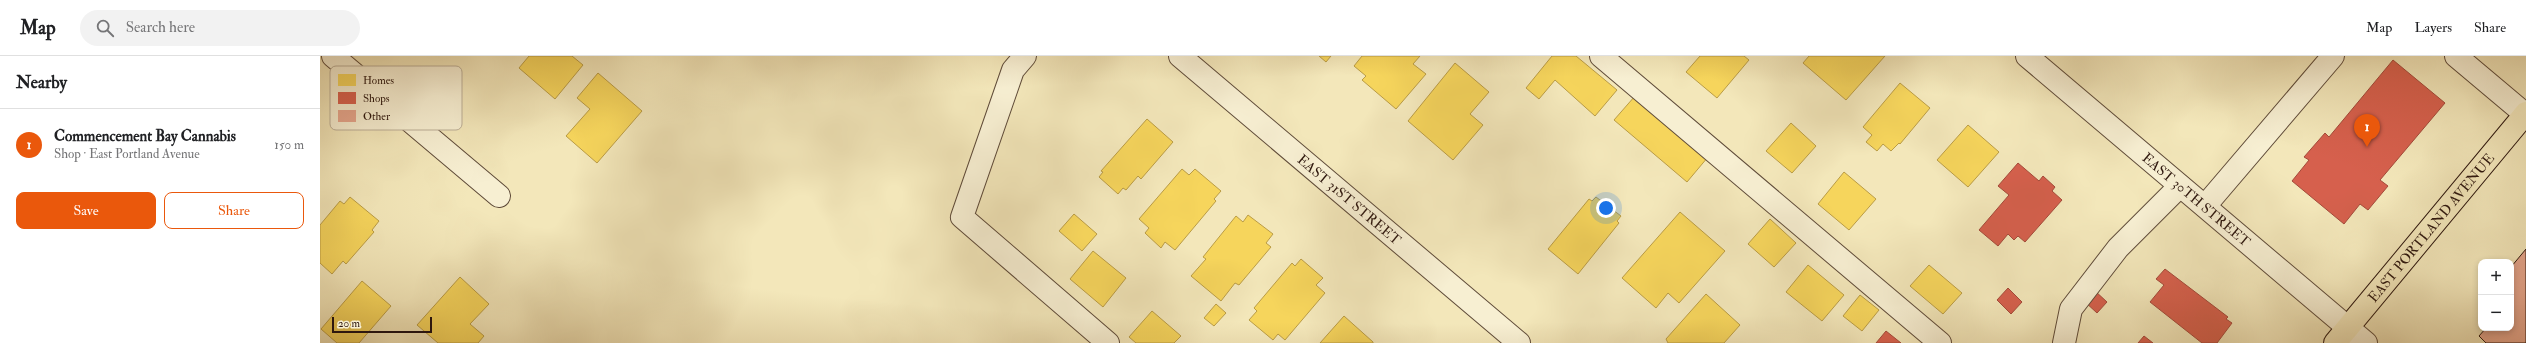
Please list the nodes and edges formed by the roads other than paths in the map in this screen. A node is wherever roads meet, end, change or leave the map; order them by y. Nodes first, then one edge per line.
1 (333, 56) edge
2 (1180, 56) edge
3 (1601, 56) edge
4 (2028, 56) edge
5 (2332, 56) edge
6 (2456, 56) edge
7 (1019, 63) edge
8 (345, 66) edge
9 (2526, 113) edge
10 (421, 130) edge
11 (2180, 186) junction
12 (499, 196) dead end
13 (2205, 206) junction
14 (2342, 335) edge
15 (1108, 343) edge
16 (1519, 343) edge
17 (1940, 343) edge
18 (2064, 343) edge
19 (2366, 343) edge

1 - 8 street
2 - 16 street, EAST 31ST STREET
3 - 17 street
4 - 11 street, EAST 30TH STREET
5 - 13 street
6 - 9 street
7 - 15 street
9 - 14 main road, EAST PORTLAND AVENUE
10 - 12 street
11 - 13 street, EAST 30TH STREET
11 - 18 street
13 - 14 street, EAST 30TH STREET
14 - 19 street, EAST 30TH STREET

